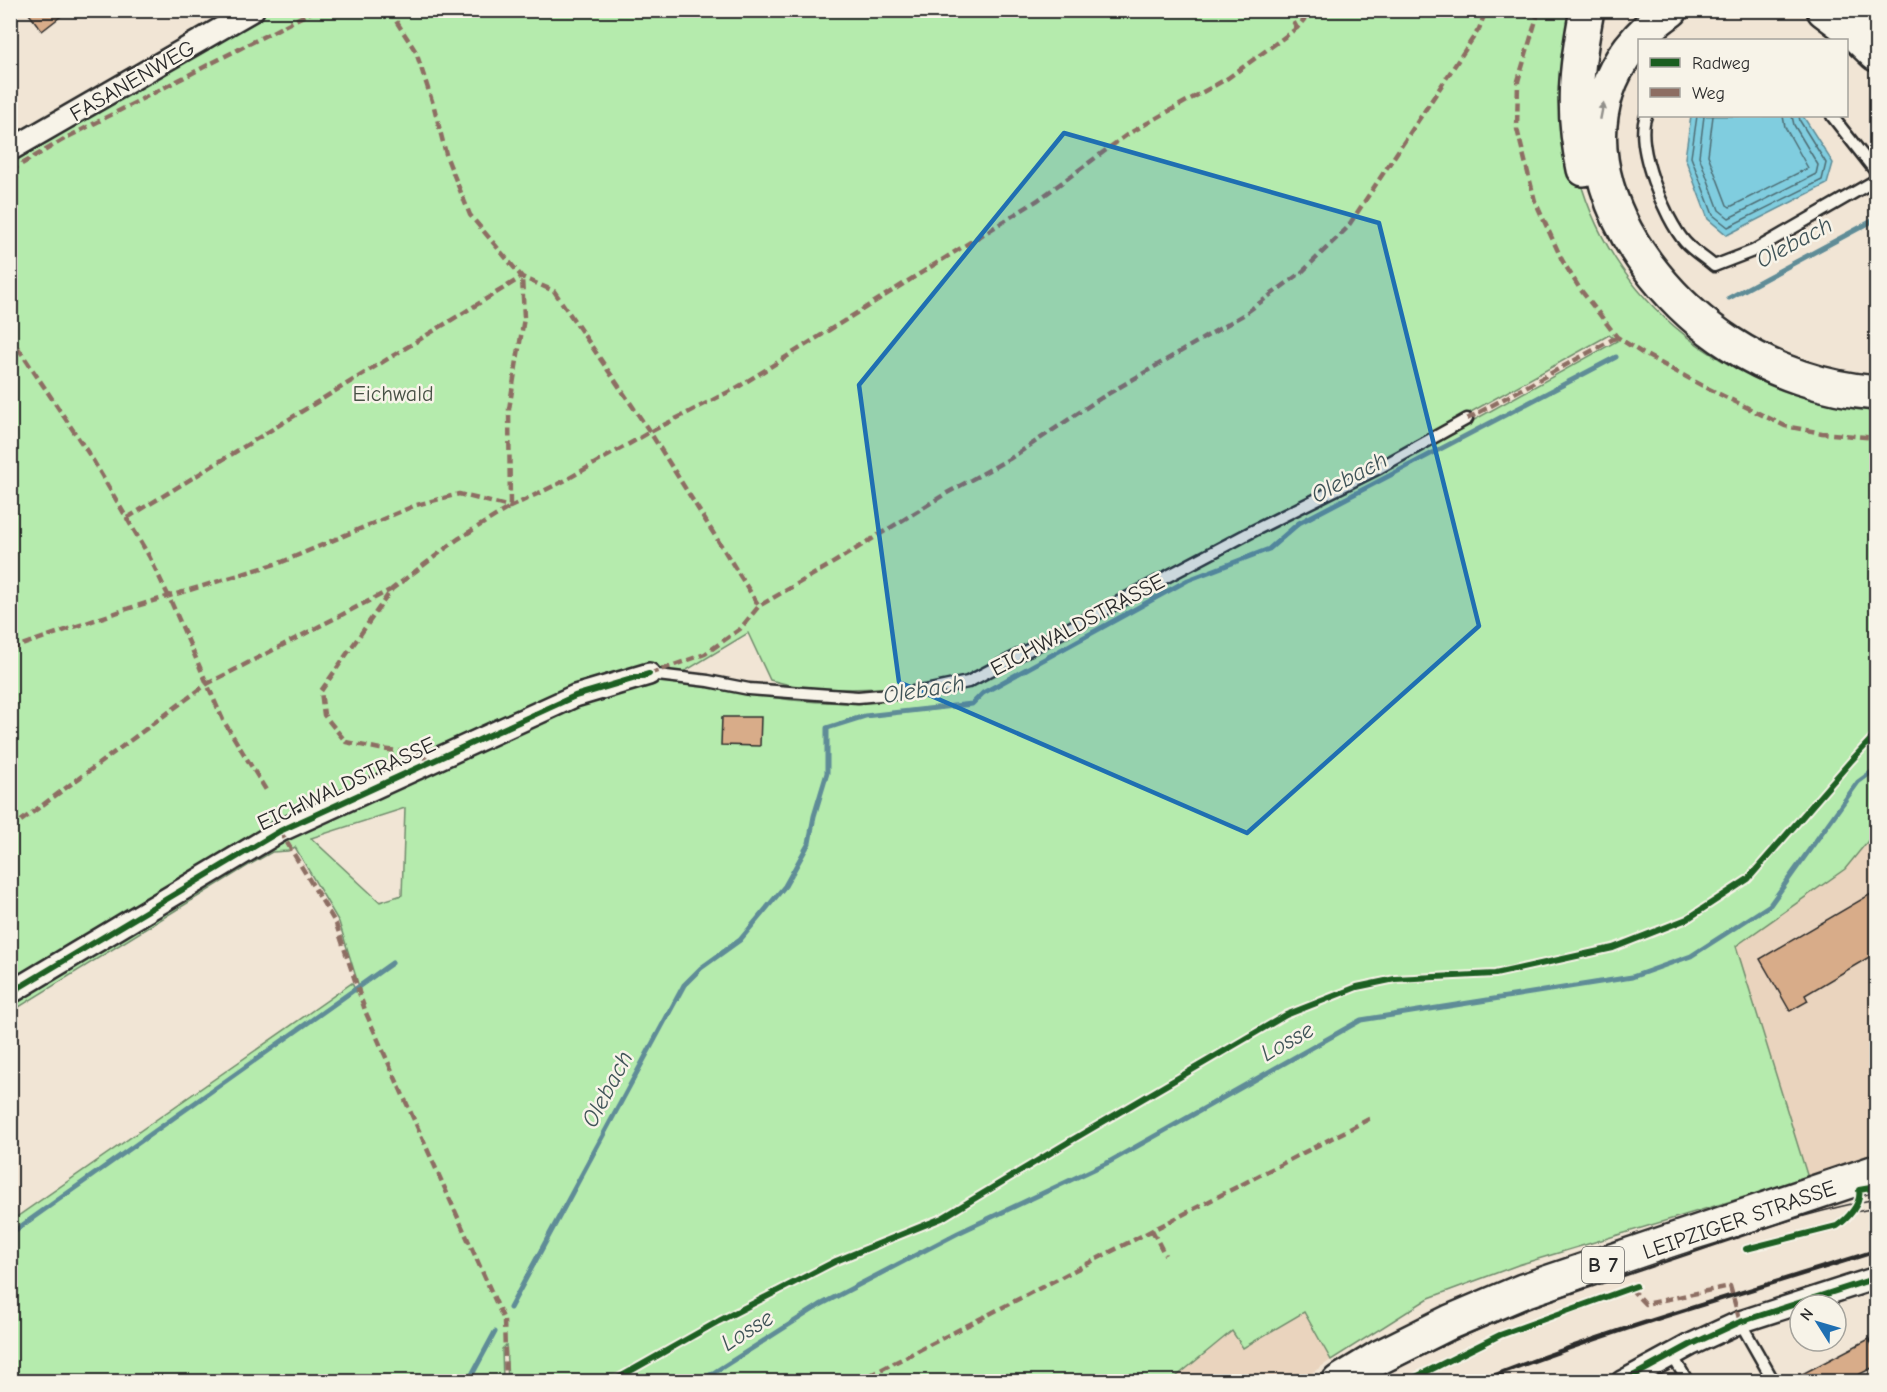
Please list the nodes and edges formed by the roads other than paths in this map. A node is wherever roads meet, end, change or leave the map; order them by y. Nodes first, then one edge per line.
1 (254, 10) edge
2 (1587, 10) edge
3 (1671, 10) edge
4 (1824, 10) edge
5 (1868, 10) edge
6 (1876, 23) edge
7 (1638, 39) edge
8 (1638, 40) edge
9 (1876, 54) edge
10 (1646, 117) edge
11 (1833, 117) edge
12 (10, 150) edge
13 (1876, 172) edge
14 (1876, 180) edge
15 (1876, 393) edge
16 (1876, 406) edge
17 (1467, 419) dead end
18 (649, 674) joint
19 (10, 993) edge
20 (1876, 1172) edge
21 (1876, 1278) edge
22 (1740, 1322) junction
23 (1672, 1355) junction
24 (1340, 1382) edge
25 (1622, 1382) edge
26 (1688, 1382) edge
27 (1774, 1382) edge

1 - 12 street, FASANENWEG
2 - 16 main road
7 -> 3 main road
4 - 9 main road
5 - 6 main road
15 -> 8 main road
10 - 14 lane
11 - 13 lane
17 - 18 lane, EICHWALDSTRASSE
18 - 19 street, EICHWALDSTRASSE
20 - 24 main road, LEIPZIGER STRASSE / B 7
21 - 22 street
22 - 23 street
22 - 27 lane
23 - 25 street
23 - 26 lane

